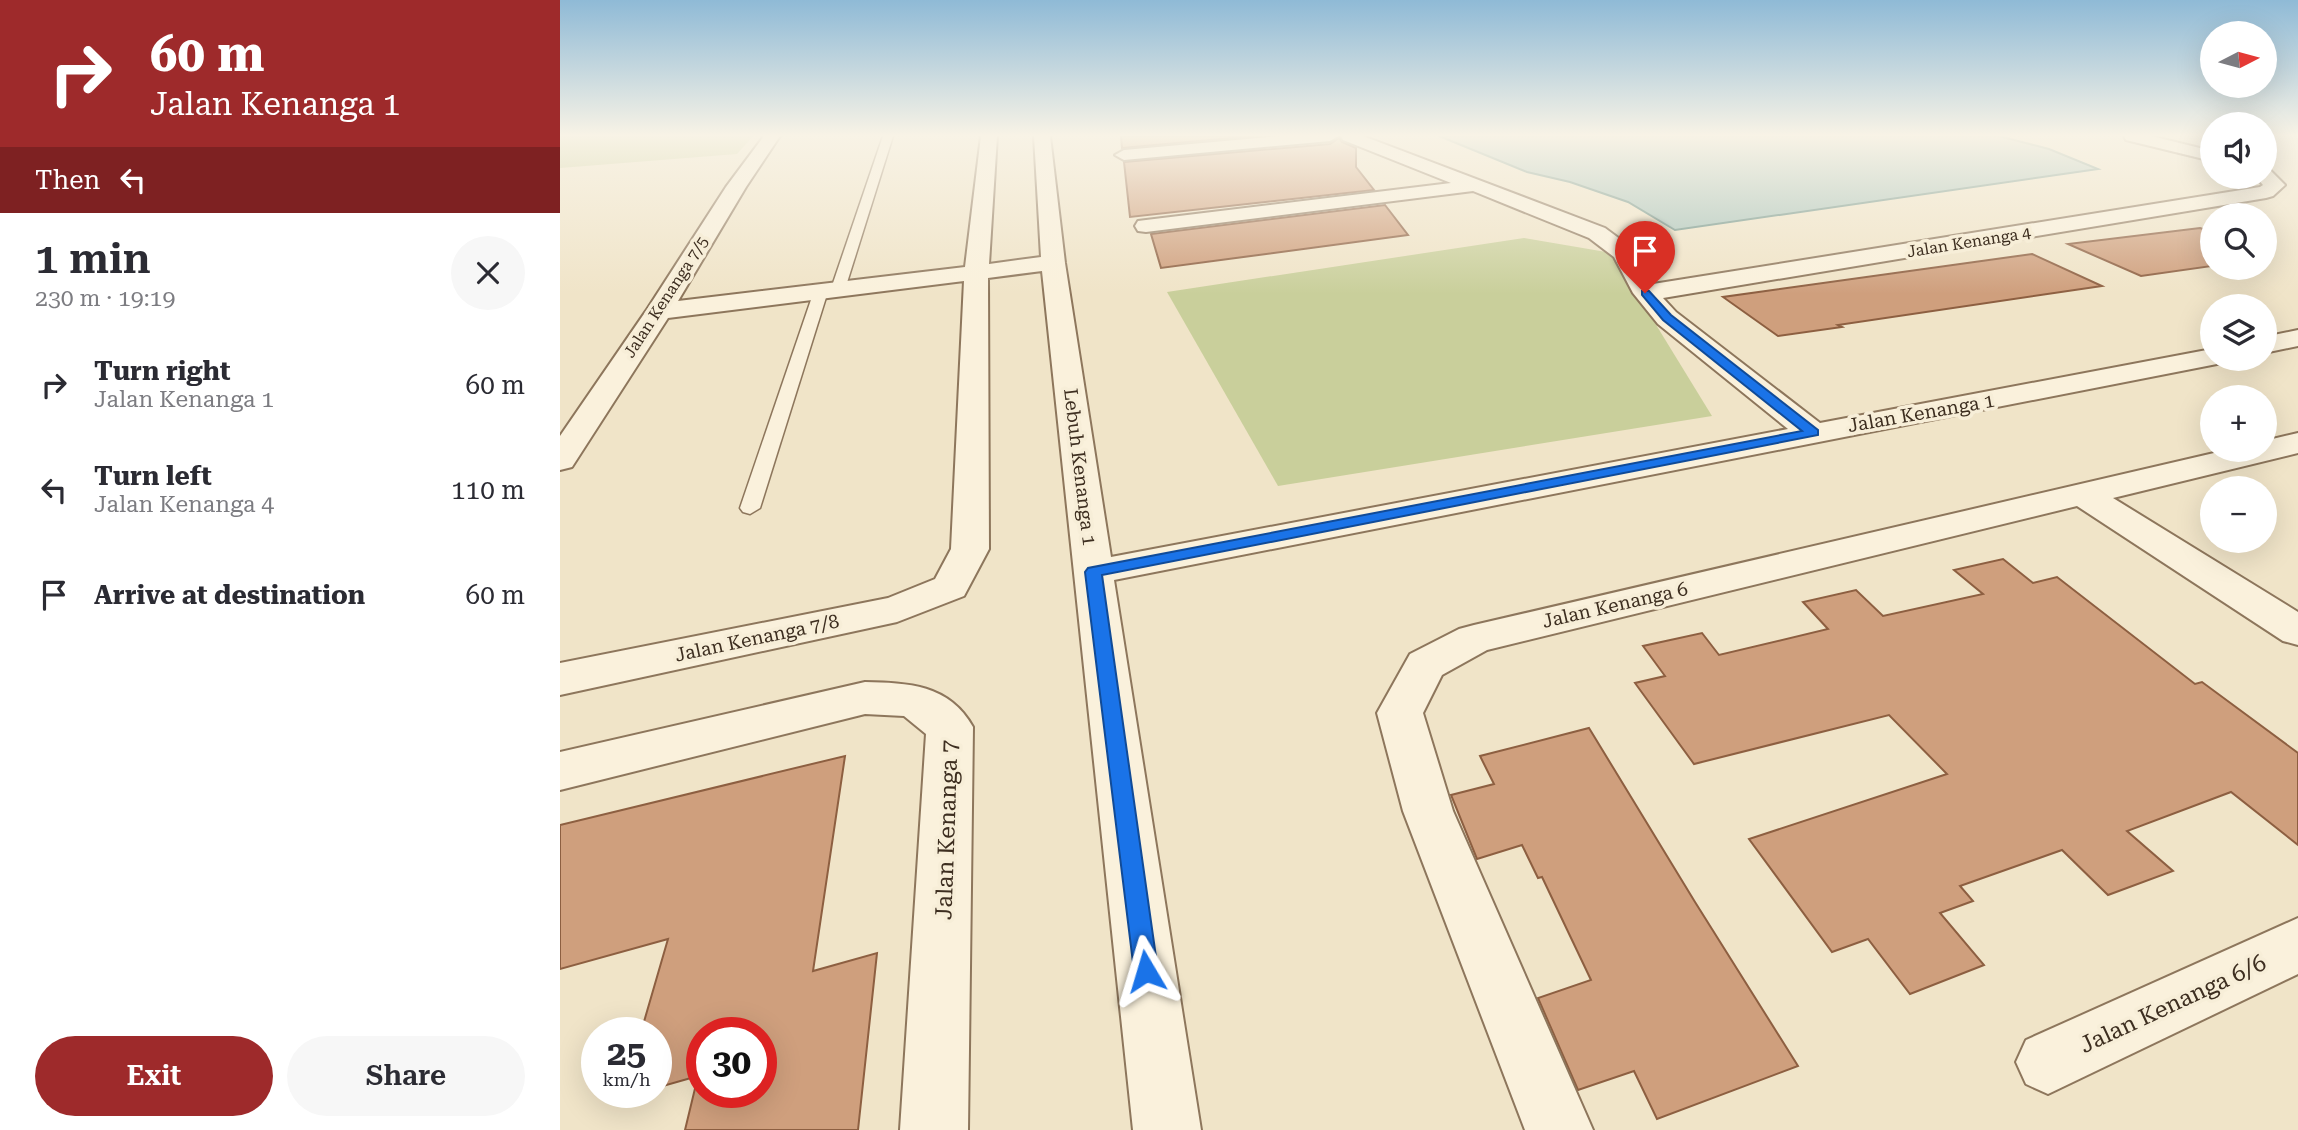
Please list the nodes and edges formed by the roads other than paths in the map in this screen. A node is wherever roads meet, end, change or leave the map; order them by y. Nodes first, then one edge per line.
1 (735, 189) edge
2 (868, 189) edge
3 (984, 189) edge
4 (1047, 189) edge
5 (1448, 189) edge
6 (1487, 189) edge
7 (2270, 189) edge
8 (1146, 226) dead end
9 (1054, 263) junction
10 (976, 273) junction
11 (829, 290) junction
12 (1645, 293) junction
13 (659, 311) junction
14 (2298, 338) edge
15 (2277, 342) edge
16 (2200, 359) edge
17 (1813, 433) junction
18 (2298, 443) edge
19 (560, 460) edge
20 (2082, 495) junction
21 (750, 508) dead end
22 (1093, 572) junction
23 (2298, 631) edge
24 (560, 680) edge
25 (560, 771) edge
26 (2298, 945) edge
27 (2048, 1062) dead end
28 (934, 1130) edge
29 (1167, 1130) edge
30 (1559, 1130) edge

1 - 13 street, Jalan Kenanga 7/5
2 - 11 lane
3 - 10 street
4 - 9 street, Lebuh Kenanga 1
5 - 8 street
6 - 12 street
7 - 12 street, Jalan Kenanga 4
9 - 10 street
9 - 22 street, Lebuh Kenanga 1
10 - 11 street
10 - 24 street, Jalan Kenanga 7/8
11 - 13 street
11 - 21 lane
12 - 17 street
13 - 19 street, Jalan Kenanga 7/5
14 - 15 street
16 - 17 street, Jalan Kenanga 1
17 - 22 street, Jalan Kenanga 1
18 - 20 street, Jalan Kenanga 6
20 - 23 street
20 - 30 street, Jalan Kenanga 6
22 - 29 street, Lebuh Kenanga 1
25 - 28 street, Jalan Kenanga 7
26 - 27 street, Jalan Kenanga 6/6

